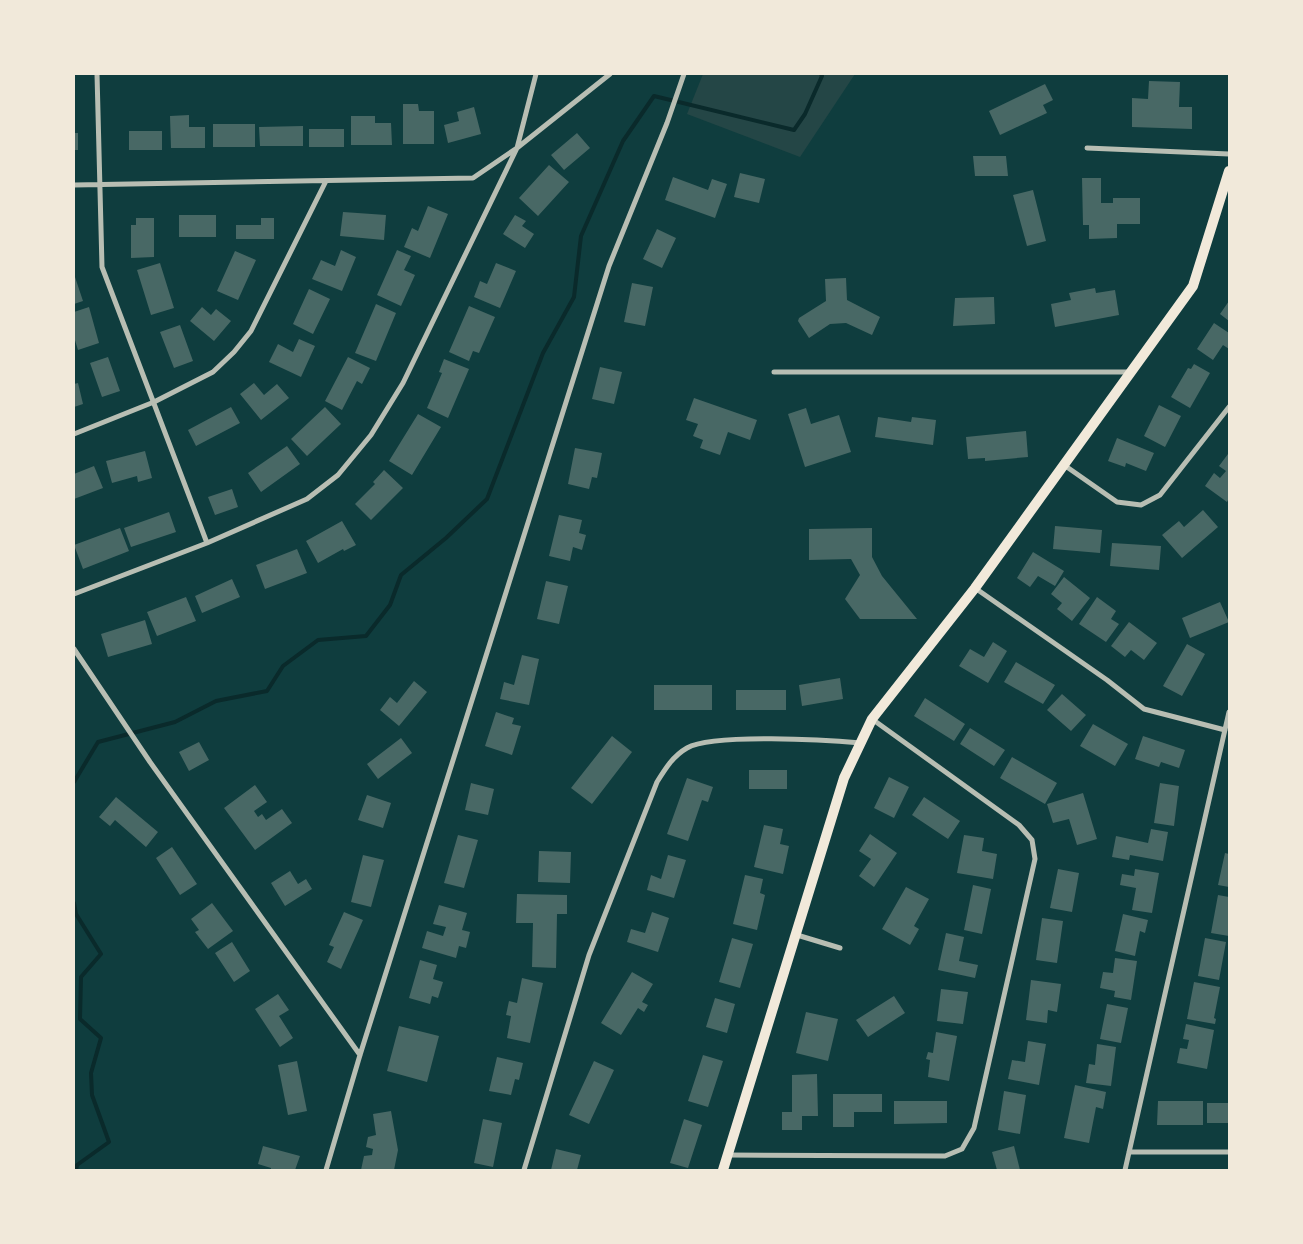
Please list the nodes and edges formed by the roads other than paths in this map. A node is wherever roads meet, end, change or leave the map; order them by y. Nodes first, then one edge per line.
1 (97, 74) edge
2 (536, 74) edge
3 (610, 74) edge
4 (684, 74) edge
5 (517, 148) junction
6 (1087, 148) dead end
7 (1229, 154) edge
8 (1229, 171) edge
9 (326, 181) junction
10 (74, 185) edge
11 (100, 185) junction
12 (774, 372) dead end
13 (1129, 372) junction
14 (154, 402) junction
15 (1229, 407) edge
16 (74, 434) edge
17 (1064, 464) junction
18 (207, 543) junction
19 (975, 588) junction
20 (74, 594) edge
21 (74, 648) edge
22 (1229, 712) edge
23 (872, 719) junction
24 (1224, 730) junction
25 (862, 743) junction
26 (797, 935) junction
27 (840, 948) dead end
28 (360, 1055) junction
29 (1129, 1152) junction
30 (1229, 1152) edge
31 (728, 1155) junction
32 (326, 1170) edge
33 (524, 1170) edge
34 (723, 1170) edge
35 (1125, 1170) edge

1 - 11 street
2 - 5 street
3 - 5 street
4 - 28 street
5 - 9 street
5 - 18 street
6 - 7 street
8 - 13 main road
9 - 11 street
9 - 14 street
10 - 11 street
11 - 14 street
12 - 13 street
13 - 17 main road
14 - 16 street
14 - 18 street
15 - 17 street
17 - 19 main road
18 - 20 street
19 - 23 main road
19 - 24 street
21 - 28 street
22 - 24 street
23 - 25 main road
23 - 31 street
24 - 29 street
25 - 26 main road
25 - 33 street
26 - 27 street
26 - 31 main road
28 - 32 street
29 - 30 street
29 - 35 street
31 - 34 main road

